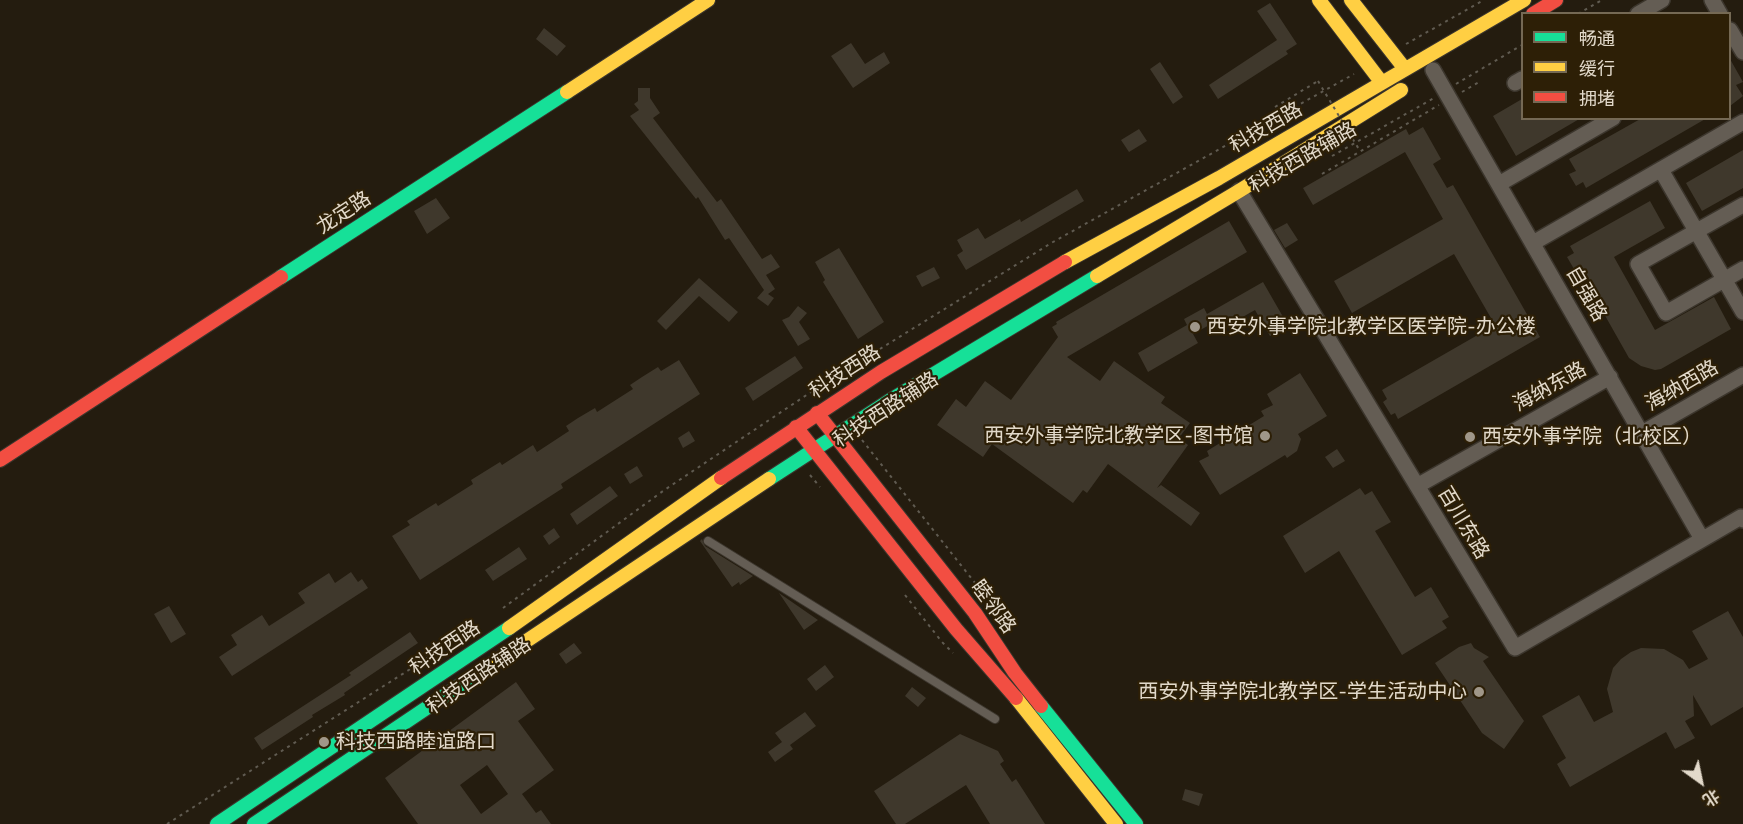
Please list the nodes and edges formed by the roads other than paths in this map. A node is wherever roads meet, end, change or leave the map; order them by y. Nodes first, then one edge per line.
1 (708, 0) edge
2 (1319, 0) edge
3 (1351, 0) edge
4 (1524, 0) edge
5 (1556, 0) edge
6 (1662, 0) edge
7 (1536, 12) edge
8 (1641, 12) edge
9 (1731, 32) edge
10 (1739, 49) edge
11 (1406, 69) junction
12 (1429, 73) joint
13 (1382, 83) junction
14 (1610, 120) edge
15 (1743, 122) edge
16 (1661, 170) junction
17 (1499, 184) junction
18 (1239, 190) junction
19 (1743, 205) edge
20 (1696, 231) junction
21 (1533, 243) junction
22 (1743, 269) edge
23 (1724, 280) junction
24 (1743, 312) edge
25 (1743, 375) edge
26 (1610, 377) junction
27 (817, 413) junction
28 (796, 427) junction
29 (1642, 434) junction
30 (835, 436) junction
31 (814, 449) junction
32 (0, 460) edge
33 (1417, 486) junction
34 (1743, 520) edge
35 (1702, 539) junction
36 (708, 541) dead end
37 (995, 719) dead end
38 (217, 824) edge
39 (254, 824) edge
40 (1116, 824) edge
41 (1136, 824) edge

1 - 32 main road, 龙定路
2 - 13 main road
3 - 11 main road
4 - 11 main road, 科技西路
5 - 7 main road
6 - 8 street
9 - 10 street
11 - 13 main road, 科技西路
12 - 17 street, 自强路
12 - 18 main road, 科技西路
13 - 27 main road, 科技西路
14 - 17 street
15 - 16 street
16 - 20 street
16 - 21 street
17 - 21 street, 自强路
18 - 30 main road, 科技西路
18 - 33 street, 百川东路
19 - 20 street
20 - 23 street
20 - 23 street
21 - 26 street, 自强路
22 - 23 street
23 - 24 street
25 - 29 street, 海纳西路
26 - 29 street, 自强路
26 - 33 street, 海纳东路
27 - 28 main road, 科技西路
27 - 30 main road, 睦邻路
28 - 31 main road, 睦邻路
28 - 38 main road, 科技西路
29 - 35 street, 自强路
30 - 31 main road, 科技西路
30 - 41 main road, 睦邻路
31 - 39 main road, 科技西路
31 - 40 main road, 睦邻路
33 - 35 street, 百川东路
34 - 35 street, 百川东路
36 - 37 lane

